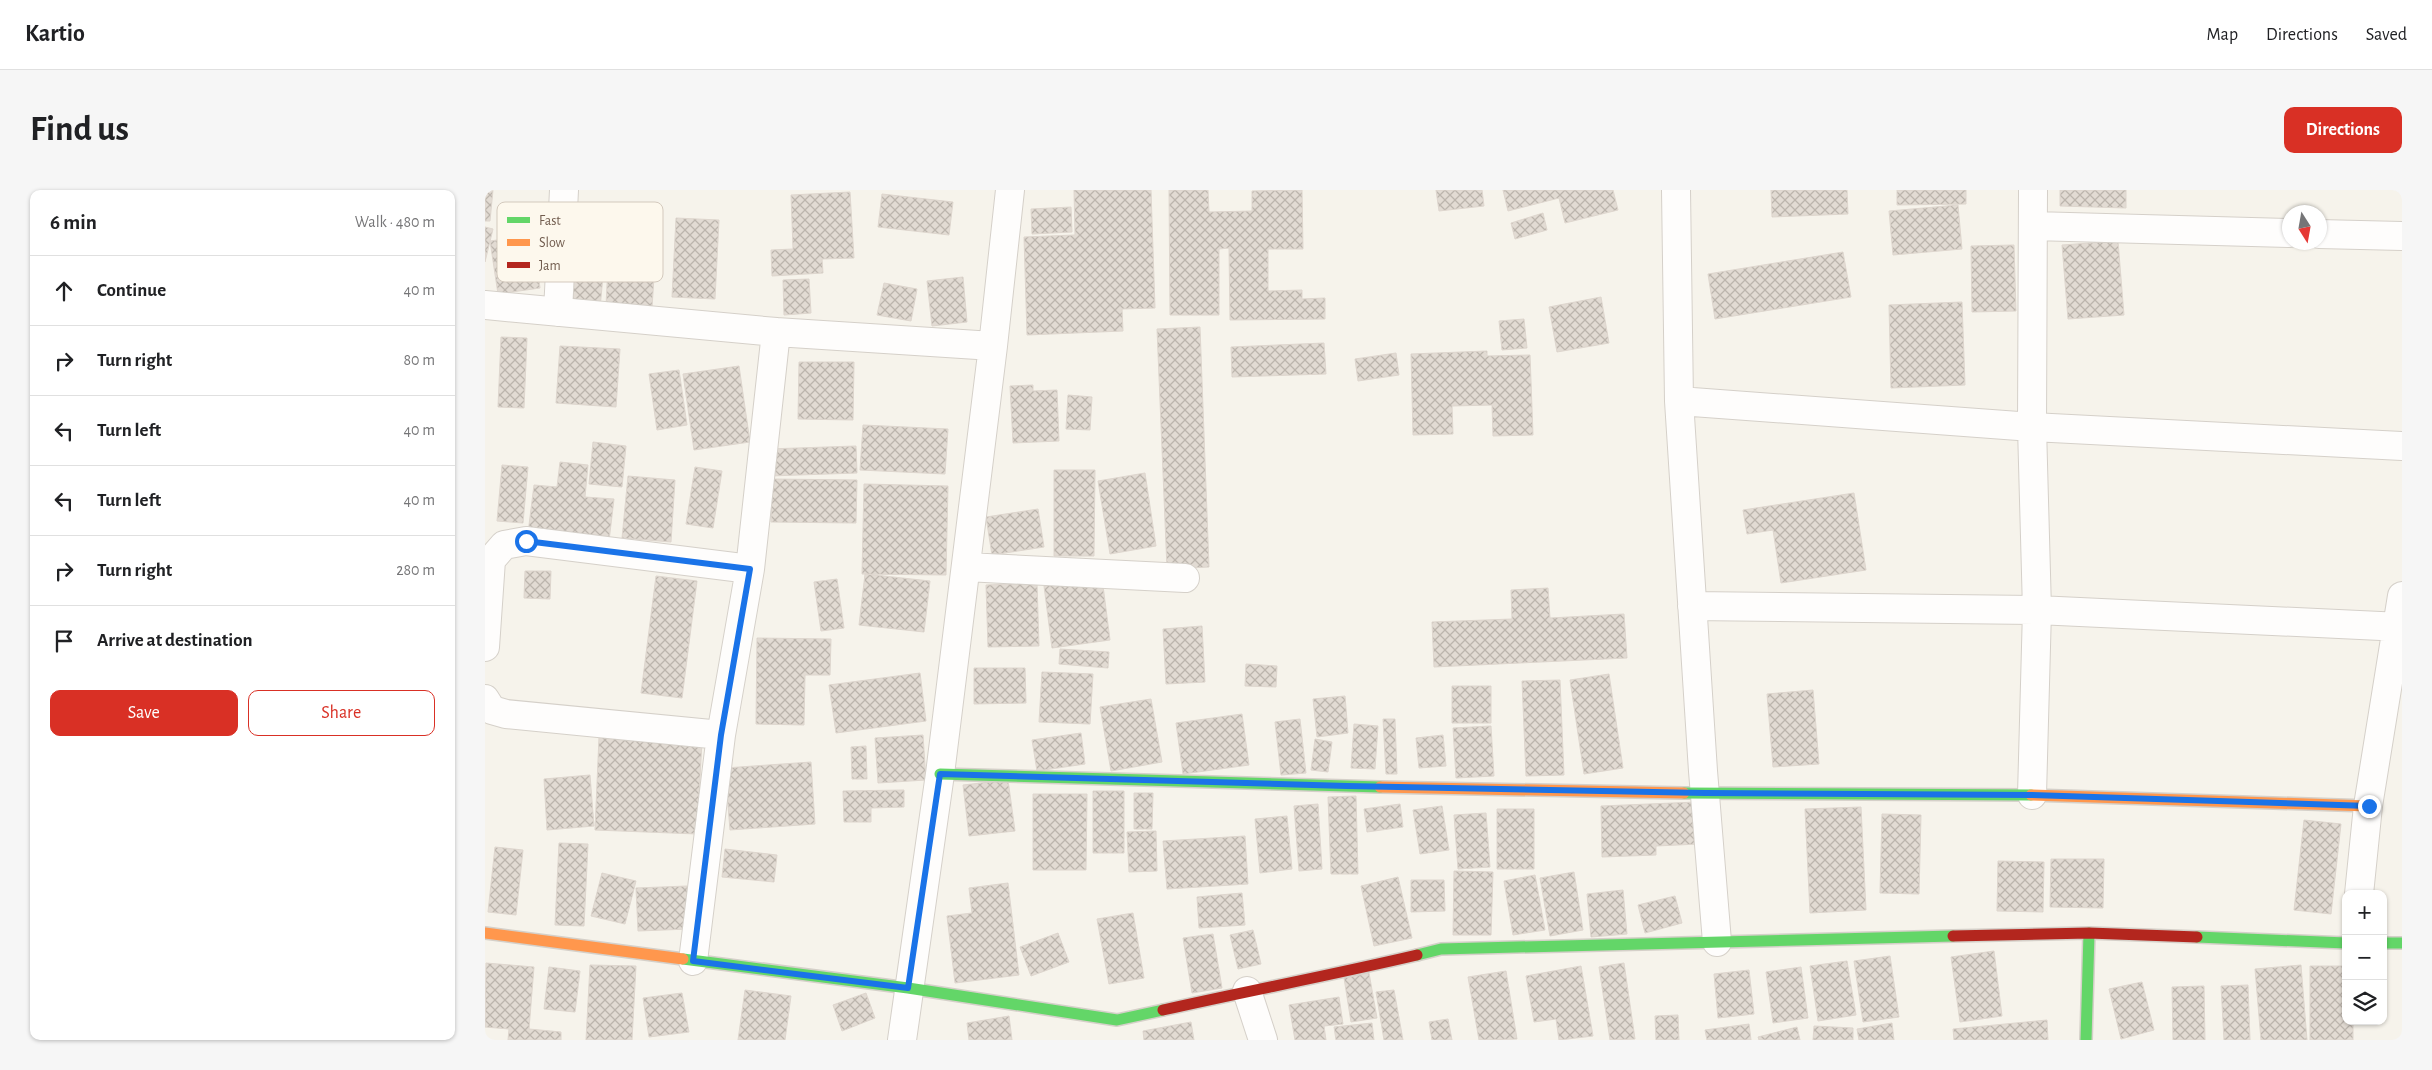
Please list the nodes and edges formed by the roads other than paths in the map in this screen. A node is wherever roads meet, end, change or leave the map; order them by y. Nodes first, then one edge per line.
1 (1010, 190) edge
2 (1676, 190) edge
3 (2033, 190) edge
4 (2033, 226) junction
5 (2282, 233) edge
6 (2327, 234) edge
7 (2402, 236) edge
8 (559, 282) edge
9 (485, 305) edge
10 (558, 312) junction
11 (775, 332) junction
12 (993, 346) junction
13 (1679, 401) junction
14 (2032, 427) junction
15 (2402, 446) edge
16 (966, 567) junction
17 (750, 569) junction
18 (1185, 578) dead end
19 (2402, 596) edge
20 (1692, 606) junction
21 (2037, 610) junction
22 (2400, 627) edge
23 (485, 647) edge
24 (485, 700) edge
25 (721, 735) junction
26 (940, 774) junction
27 (1705, 793) junction
28 (2032, 795) junction
29 (2369, 806) junction
30 (2359, 890) edge
31 (485, 933) edge
32 (2089, 933) junction
33 (1717, 942) junction
34 (2402, 942) edge
35 (2342, 943) edge
36 (2387, 943) edge
37 (693, 961) junction
38 (908, 988) junction
39 (1247, 991) junction
40 (901, 1040) edge
41 (1263, 1040) edge
42 (2086, 1040) edge

1 - 12 street
2 - 13 street
3 - 4 street
4 - 5 street
4 - 14 street
6 - 7 street
8 - 10 street
9 - 10 street
10 - 11 street
11 - 12 street
11 - 17 street
12 - 16 street
13 - 14 street
13 - 20 street
14 - 15 street
14 - 21 street
16 - 18 street
16 - 26 street
17 - 23 street
17 - 25 street
19 - 22 street
20 - 21 street
20 - 27 street
21 - 22 street
21 - 28 street
22 - 29 street
24 - 25 street
25 - 37 street
26 - 27 street
26 - 38 street
27 - 28 street
27 - 33 street
28 - 29 street
29 - 30 street
31 - 37 street
32 - 33 street
32 - 35 street
32 - 42 street
33 - 39 street
34 - 36 street
37 - 38 street
38 - 39 street
38 - 40 street
39 - 41 street

